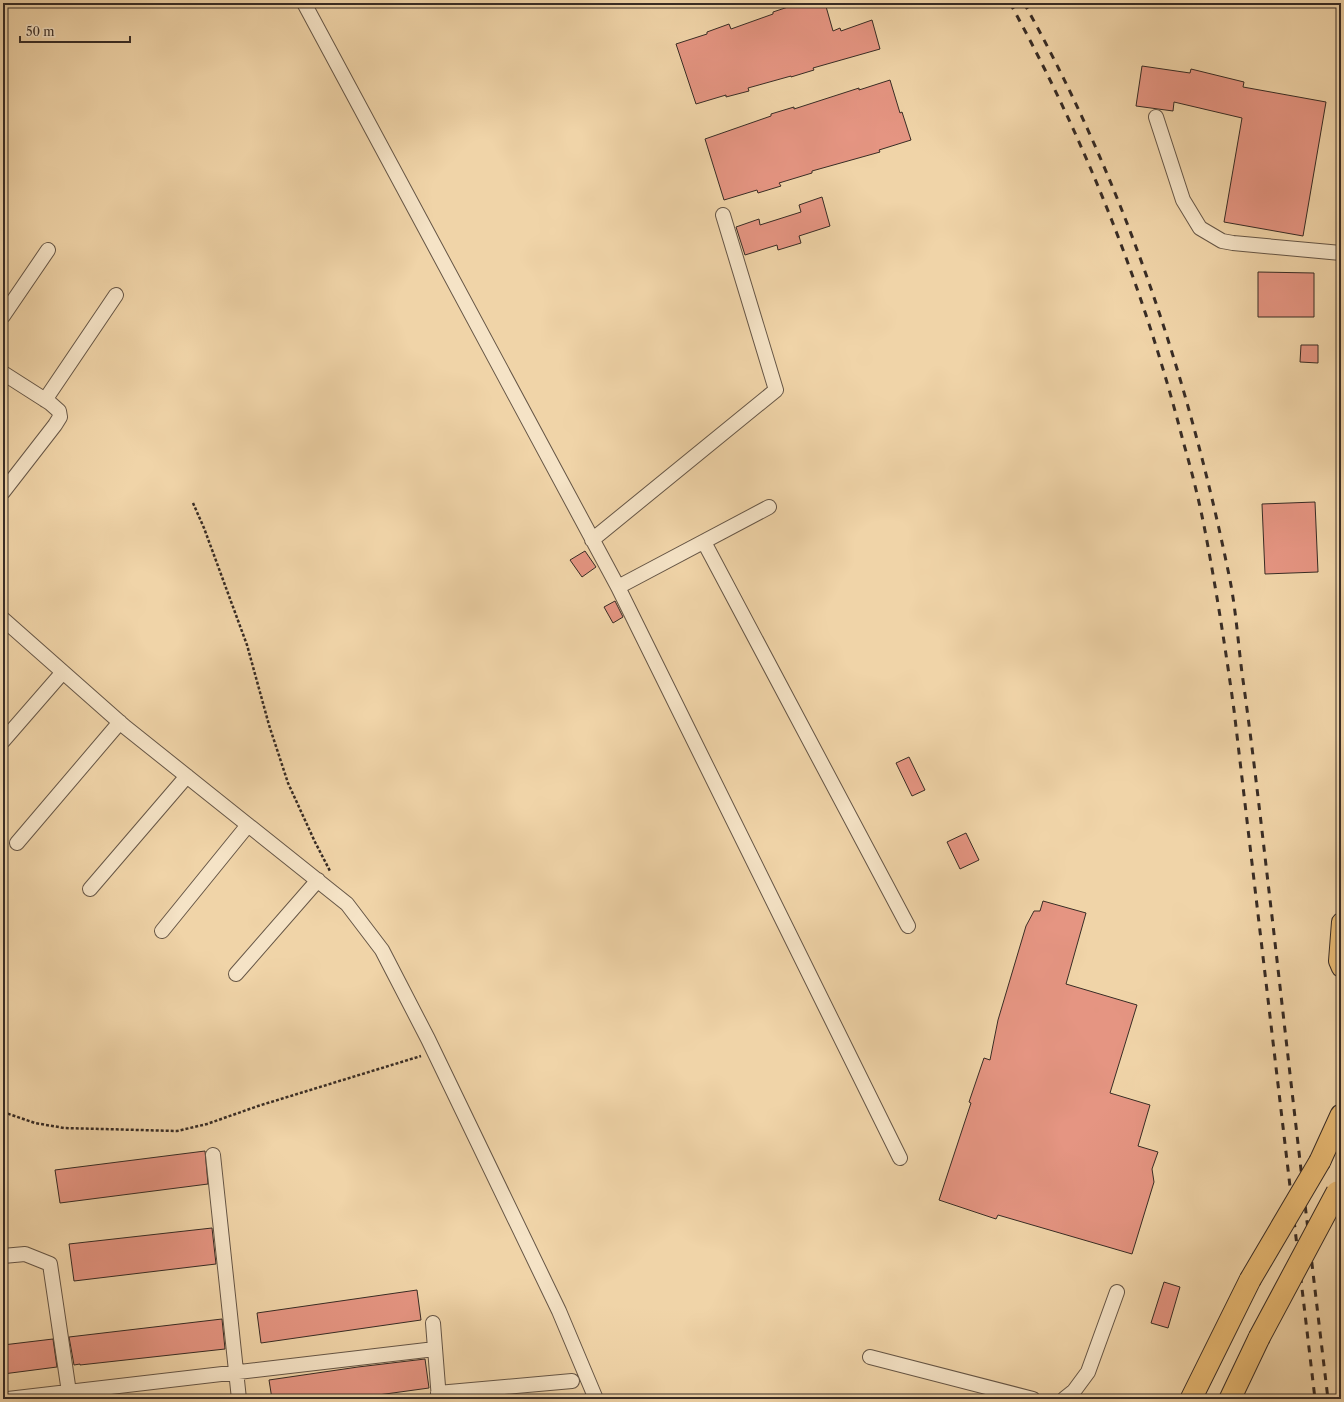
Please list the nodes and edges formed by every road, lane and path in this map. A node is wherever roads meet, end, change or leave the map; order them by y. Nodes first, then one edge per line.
1 (304, 3) edge
2 (1156, 117) dead end
3 (723, 215) dead end
4 (48, 250) dead end
5 (1341, 253) edge
6 (116, 295) dead end
7 (3, 316) edge
8 (3, 373) edge
9 (45, 400) junction
10 (3, 492) edge
11 (193, 504) dead end
12 (769, 507) dead end
13 (592, 540) junction
14 (704, 542) junction
15 (618, 588) junction
16 (3, 619) edge
17 (62, 672) junction
18 (120, 722) junction
19 (3, 741) edge
20 (186, 776) junction
21 (248, 825) junction
22 (17, 843) dead end
23 (333, 876) dead end
24 (318, 880) junction
25 (90, 889) dead end
26 (1341, 922) edge
27 (908, 926) dead end
28 (162, 931) dead end
29 (1341, 968) edge
30 (236, 974) dead end
31 (435, 1052) junction
32 (3, 1112) edge
33 (1341, 1115) edge
34 (213, 1155) dead end
35 (900, 1158) dead end
36 (1339, 1188) edge
37 (3, 1256) edge
38 (1117, 1292) dead end
39 (433, 1323) dead end
40 (435, 1349) junction
41 (870, 1357) dead end
42 (236, 1372) junction
43 (572, 1381) dead end
44 (69, 1395) edge
45 (439, 1396) edge
46 (8, 1399) edge
47 (239, 1399) edge
48 (596, 1399) edge
49 (1033, 1399) edge
50 (1064, 1399) edge
51 (1191, 1399) edge
52 (1230, 1399) edge

1 - 13 street
2 - 5 street
3 - 13 street
4 - 7 street
6 - 9 street
8 - 9 street
9 - 10 street
11 - 23 path
12 - 14 street
13 - 15 street
14 - 15 street
14 - 27 street
15 - 35 street
16 - 17 street
17 - 18 street
17 - 19 street
18 - 20 street
18 - 22 street
20 - 21 street
20 - 25 street
21 - 24 street
21 - 28 street
24 - 30 street
24 - 31 street
26 - 29 main road
31 - 32 path
31 - 48 street
33 - 51 highway, bridge
34 - 42 street
36 - 52 highway, bridge
37 - 44 street
38 - 50 street
39 - 40 street
40 - 42 street
40 - 45 street
41 - 49 street
42 - 44 street
42 - 47 street
43 - 45 street
44 - 46 street

